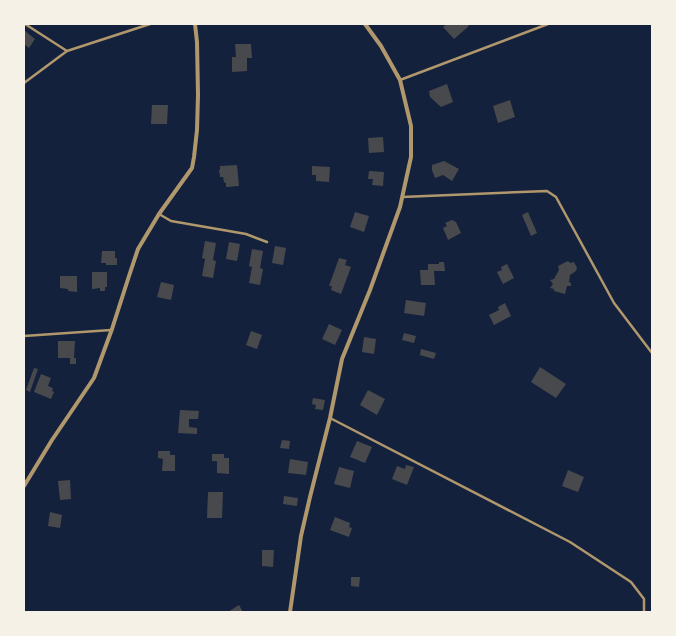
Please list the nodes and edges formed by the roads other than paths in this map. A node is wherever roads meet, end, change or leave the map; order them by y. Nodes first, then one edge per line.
1 (25, 24) edge
2 (150, 24) edge
3 (196, 24) edge
4 (365, 24) edge
5 (548, 24) edge
6 (67, 51) junction
7 (400, 80) junction
8 (24, 83) edge
9 (402, 197) junction
10 (159, 214) junction
11 (267, 242) dead end
12 (112, 330) junction
13 (24, 336) edge
14 (652, 353) edge
15 (330, 418) junction
16 (24, 486) edge
17 (290, 612) edge
18 (644, 612) edge

1 - 6 lane
2 - 6 lane
3 - 10 street
4 - 7 street
5 - 7 lane
6 - 8 lane
7 - 9 street
9 - 14 lane
9 - 15 street
10 - 11 lane
10 - 12 street
12 - 13 lane
12 - 16 street
15 - 17 street
15 - 18 lane

